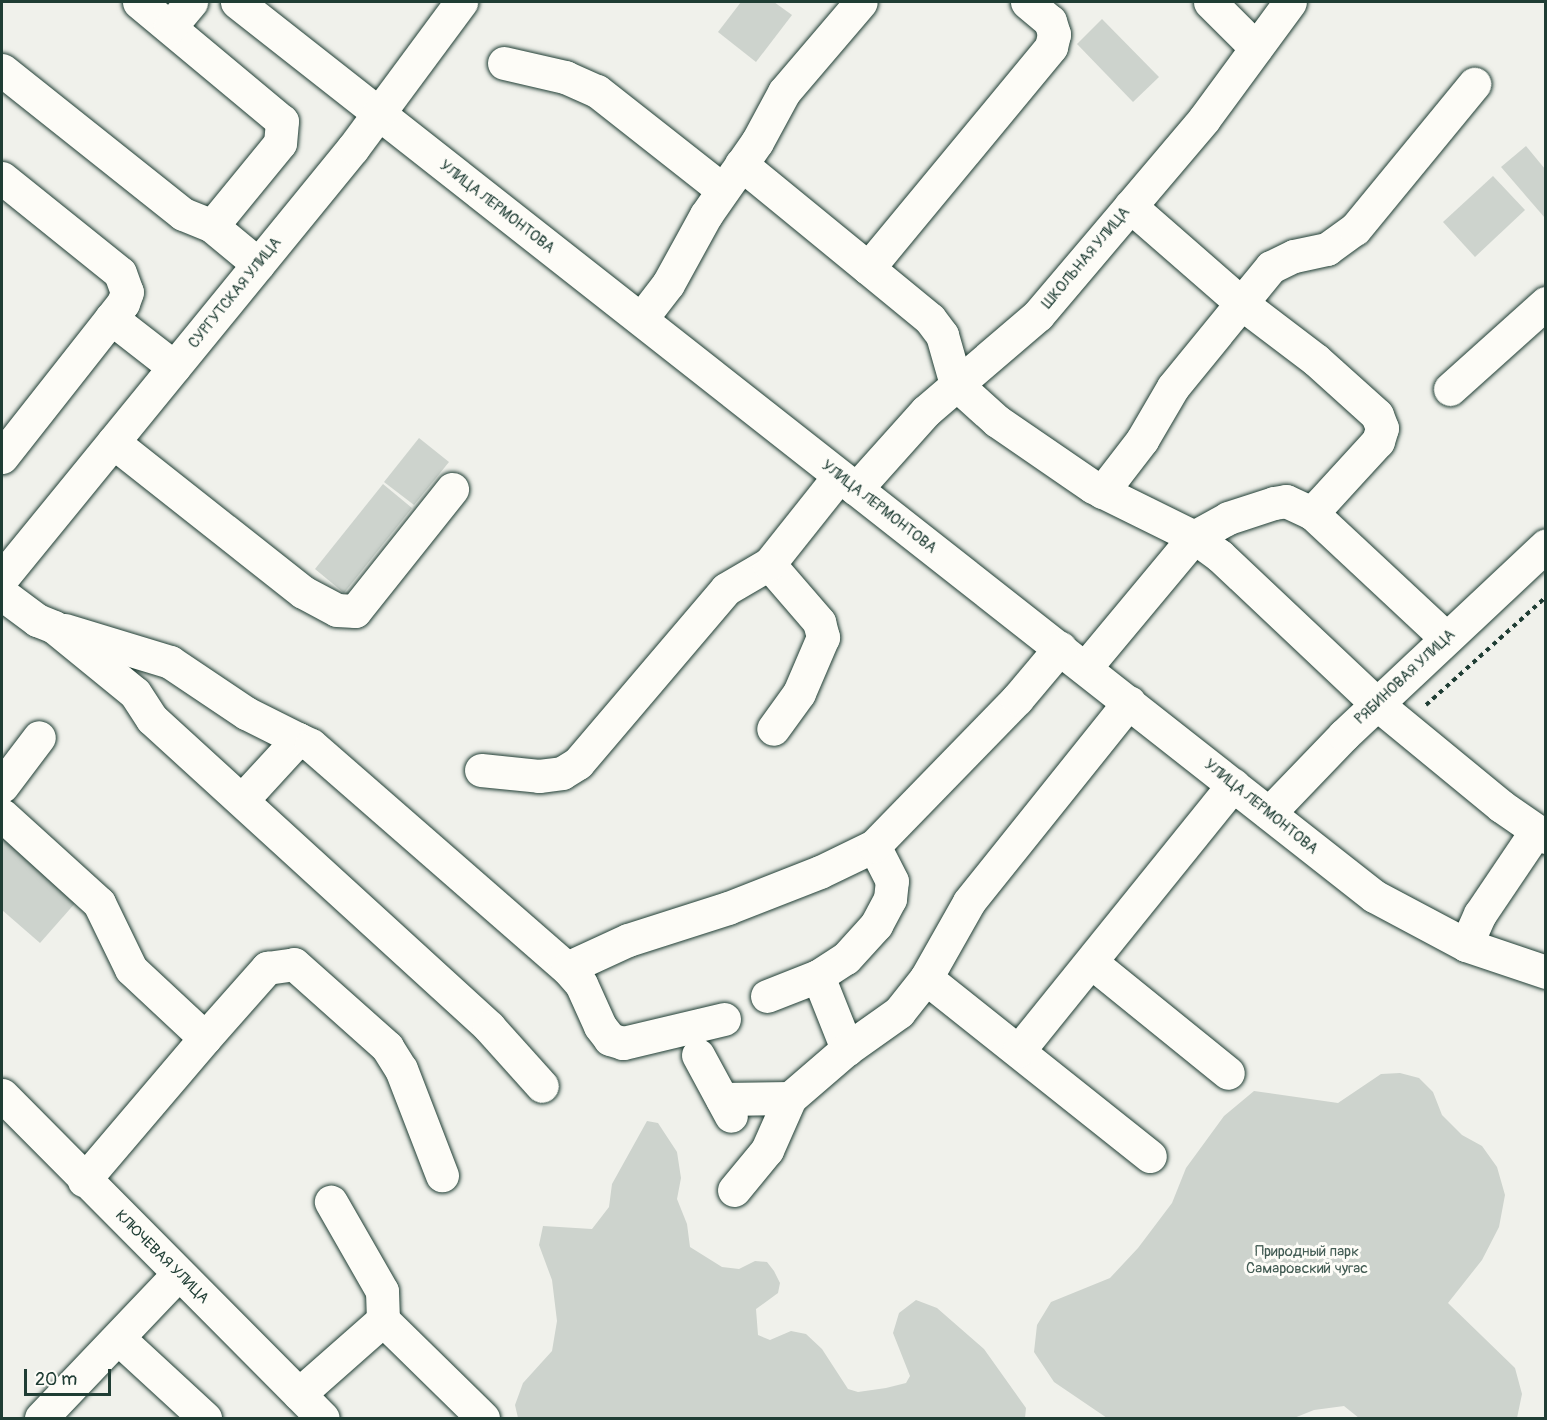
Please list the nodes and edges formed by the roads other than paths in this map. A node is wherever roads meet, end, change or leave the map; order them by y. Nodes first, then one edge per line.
1 (139, 2) edge
2 (191, 2) edge
3 (237, 2) edge
4 (461, 2) edge
5 (861, 2) edge
6 (1027, 2) edge
7 (1210, 2) edge
8 (1290, 2) edge
9 (171, 27) junction
10 (1256, 48) junction
11 (504, 63) dead end
12 (2, 70) edge
13 (1474, 84) dead end
14 (379, 115) junction
15 (732, 177) junction
16 (2, 178) edge
17 (1130, 206) junction
18 (212, 226) junction
19 (258, 264) junction
20 (868, 268) junction
21 (1241, 303) junction
22 (1545, 303) edge
23 (111, 318) junction
24 (641, 319) junction
25 (174, 367) junction
26 (956, 384) junction
27 (1450, 389) dead end
28 (113, 442) junction
29 (2, 457) edge
30 (847, 483) junction
31 (452, 489) dead end
32 (1102, 492) junction
33 (1312, 513) junction
34 (1194, 537) junction
35 (1545, 545) edge
36 (769, 564) junction
37 (2, 578) edge
38 (2, 594) edge
39 (54, 627) junction
40 (1446, 638) junction
41 (1060, 648) junction
42 (1085, 668) junction
43 (1129, 702) junction
44 (1377, 704) junction
45 (773, 729) dead end
46 (39, 737) dead end
47 (298, 739) junction
48 (481, 770) dead end
49 (1233, 785) junction
50 (2, 786) edge
51 (242, 800) junction
52 (1269, 813) junction
53 (2, 815) edge
54 (1541, 834) edge
55 (874, 846) junction
56 (1466, 945) junction
57 (1091, 962) junction
58 (567, 968) junction
59 (1545, 972) edge
60 (818, 976) junction
61 (926, 978) junction
62 (766, 996) dead end
63 (724, 1018) dead end
64 (205, 1038) junction
65 (847, 1048) junction
66 (1019, 1050) junction
67 (698, 1054) dead end
68 (1228, 1073) dead end
69 (542, 1086) dead end
70 (2, 1095) edge
71 (790, 1098) junction
72 (1150, 1156) dead end
73 (442, 1175) dead end
74 (84, 1180) junction
75 (734, 1190) dead end
76 (331, 1202) dead end
77 (178, 1274) junction
78 (382, 1320) junction
79 (130, 1349) dead end
80 (299, 1394) junction
81 (41, 1419) edge
82 (205, 1419) edge
83 (323, 1419) edge
84 (483, 1419) edge

1 - 9 street
2 - 9 street
3 - 14 street, УЛИЦА ЛЕРМОНТОВА
4 - 14 street, СУРГУТСКАЯ УЛИЦА
5 - 15 street
6 - 20 street
7 - 10 street
8 - 10 street, ШКОЛЬНАЯ УЛИЦА
9 - 18 street
10 - 17 street, ШКОЛЬНАЯ УЛИЦА
11 - 15 street
12 - 18 street
13 - 21 street
14 - 19 street, СУРГУТСКАЯ УЛИЦА
14 - 24 street, УЛИЦА ЛЕРМОНТОВА
15 - 20 street
15 - 24 street
16 - 23 street
17 - 21 street
17 - 26 street, ШКОЛЬНАЯ УЛИЦА
18 - 19 street
19 - 25 street, СУРГУТСКАЯ УЛИЦА
20 - 26 street
21 - 32 street
21 - 33 street
22 - 27 street
23 - 25 street
23 - 29 street
24 - 30 street, УЛИЦА ЛЕРМОНТОВА
25 - 28 street, СУРГУТСКАЯ УЛИЦА
26 - 30 street, ШКОЛЬНАЯ УЛИЦА
26 - 32 street
28 - 31 street
28 - 37 street, СУРГУТСКАЯ УЛИЦА
30 - 36 street, ШКОЛЬНАЯ УЛИЦА
30 - 41 street, УЛИЦА ЛЕРМОНТОВА
32 - 34 street
33 - 34 street
33 - 40 street
34 - 42 street
34 - 44 street
35 - 40 street, РЯБИНОВАЯ УЛИЦА
36 - 45 street
36 - 48 street
38 - 39 street
39 - 47 street
39 - 51 street
40 - 44 street, РЯБИНОВАЯ УЛИЦА
41 - 42 street, УЛИЦА ЛЕРМОНТОВА
41 - 55 street
42 - 43 street, УЛИЦА ЛЕРМОНТОВА
43 - 49 street, УЛИЦА ЛЕРМОНТОВА
43 - 61 street
44 - 52 street, РЯБИНОВАЯ УЛИЦА
44 - 54 street
46 - 50 street
47 - 51 street
47 - 58 street
49 - 52 street, УЛИЦА ЛЕРМОНТОВА
49 - 57 street
51 - 69 street
52 - 56 street, УЛИЦА ЛЕРМОНТОВА
53 - 64 street
54 - 56 street
55 - 58 street
55 - 60 street
56 - 59 street, УЛИЦА ЛЕРМОНТОВА
57 - 66 street
57 - 68 street
58 - 63 street
60 - 62 street
60 - 65 street
61 - 65 street
61 - 66 street
64 - 73 street
64 - 74 street
65 - 71 street
66 - 72 street
67 - 71 street
70 - 74 street, КЛЮЧЕВАЯ УЛИЦА
71 - 75 street
74 - 77 street, КЛЮЧЕВАЯ УЛИЦА
76 - 78 street
77 - 80 street, КЛЮЧЕВАЯ УЛИЦА
77 - 81 street
78 - 80 street
78 - 84 street
79 - 82 street
80 - 83 street, КЛЮЧЕВАЯ УЛИЦА

